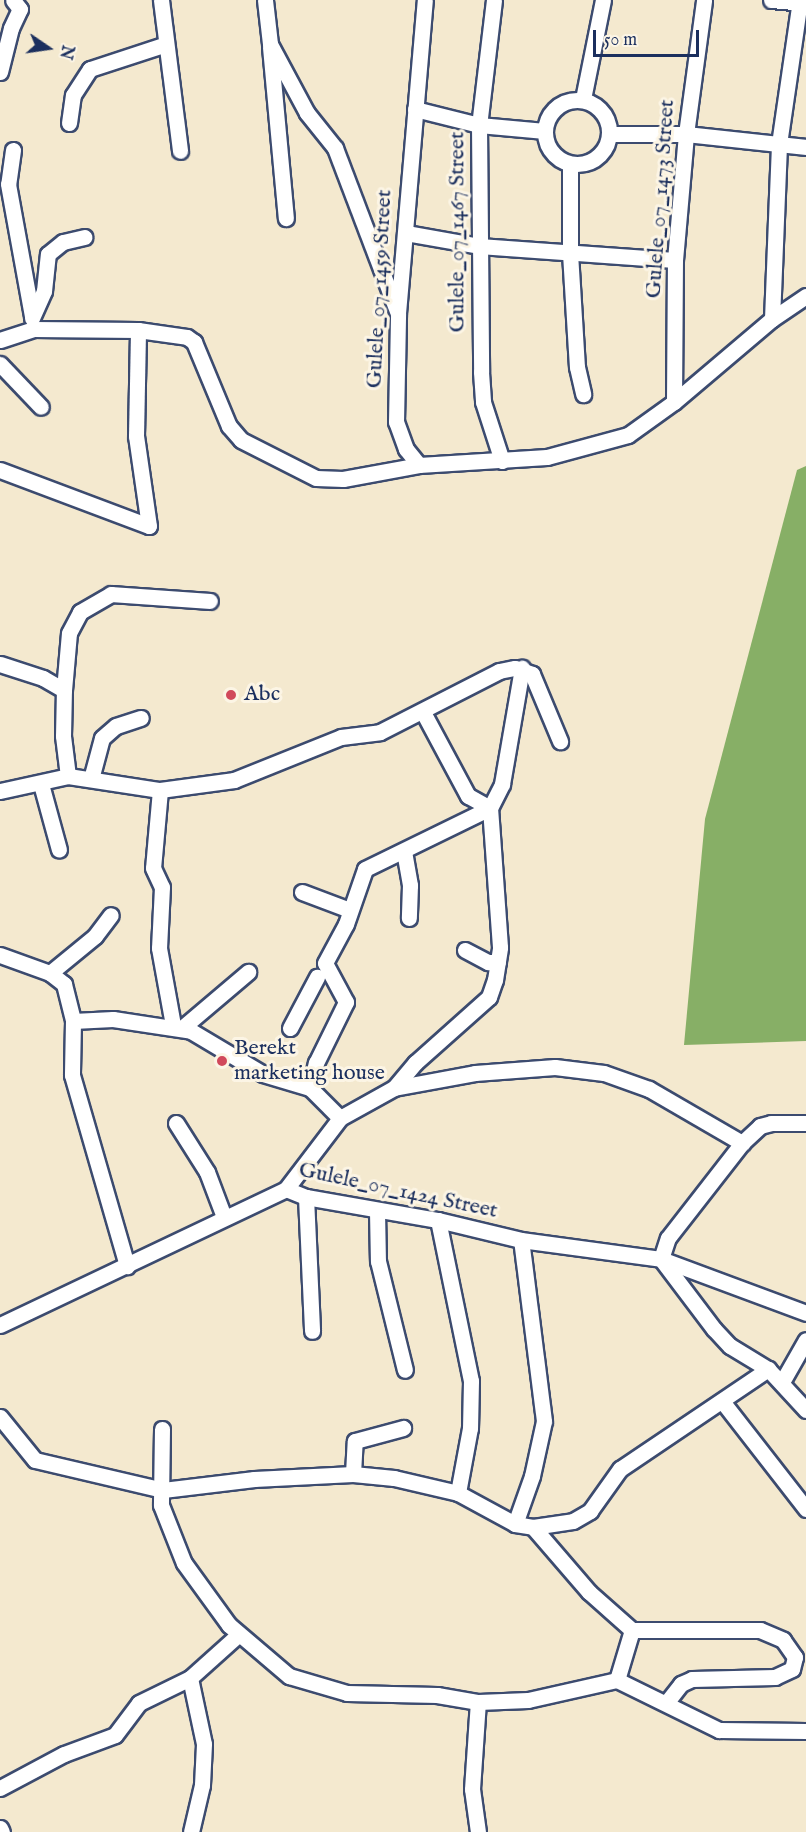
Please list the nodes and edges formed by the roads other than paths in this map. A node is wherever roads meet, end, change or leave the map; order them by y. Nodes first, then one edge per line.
1 (13, 0) edge
2 (161, 0) edge
3 (265, 0) edge
4 (424, 0) edge
5 (494, 0) edge
6 (603, 0) edge
7 (704, 0) edge
8 (771, 0) edge
9 (802, 2) edge
10 (166, 44) junction
11 (270, 44) junction
12 (0, 72) edge
13 (583, 99) junction
14 (416, 109) junction
15 (69, 123) dead end
16 (479, 124) junction
17 (545, 131) junction
18 (609, 134) junction
19 (686, 134) junction
20 (778, 144) junction
21 (806, 147) edge
22 (13, 150) dead end
23 (180, 151) dead end
24 (570, 164) junction
25 (286, 218) dead end
26 (406, 233) junction
27 (84, 237) dead end
28 (479, 246) junction
29 (570, 253) junction
30 (675, 260) junction
31 (806, 296) edge
32 (398, 313) junction
33 (772, 319) junction
34 (32, 322) junction
35 (138, 330) junction
36 (0, 340) edge
37 (0, 364) edge
38 (583, 394) dead end
39 (674, 402) junction
40 (41, 406) dead end
41 (502, 461) junction
42 (419, 465) junction
43 (0, 470) edge
44 (210, 601) dead end
45 (0, 664) edge
46 (522, 668) junction
47 (64, 690) junction
48 (423, 712) junction
49 (141, 718) dead end
50 (560, 741) dead end
51 (68, 776) junction
52 (91, 779) junction
53 (40, 784) junction
54 (160, 790) junction
55 (0, 791) edge
56 (490, 808) junction
57 (59, 850) dead end
58 (404, 851) junction
59 (302, 892) dead end
60 (350, 910) junction
61 (111, 915) dead end
62 (408, 918) dead end
63 (465, 950) dead end
64 (0, 955) edge
65 (498, 962) junction
66 (248, 972) dead end
67 (50, 973) junction
68 (333, 981) junction
69 (73, 1021) junction
70 (177, 1026) junction
71 (290, 1028) dead end
72 (309, 1088) junction
73 (394, 1088) junction
74 (340, 1118) junction
75 (177, 1123) dead end
76 (806, 1123) edge
77 (742, 1143) junction
78 (286, 1189) junction
79 (306, 1197) junction
80 (377, 1211) junction
81 (224, 1217) junction
82 (438, 1220) junction
83 (521, 1240) junction
84 (661, 1259) junction
85 (127, 1266) junction
86 (806, 1312) edge
87 (0, 1325) edge
88 (312, 1331) dead end
89 (806, 1340) edge
90 (768, 1369) junction
91 (405, 1370) dead end
92 (782, 1382) junction
93 (722, 1401) junction
94 (806, 1410) edge
95 (0, 1417) edge
96 (403, 1428) dead end
97 (162, 1429) dead end
98 (353, 1474) junction
99 (163, 1490) junction
100 (458, 1494) junction
101 (806, 1509) edge
102 (515, 1524) junction
103 (533, 1527) junction
104 (632, 1630) junction
105 (238, 1635) junction
106 (190, 1678) junction
107 (617, 1680) junction
108 (478, 1702) junction
109 (666, 1703) junction
110 (806, 1731) edge
111 (0, 1788) edge
112 (0, 1828) edge
113 (2, 1832) edge
114 (191, 1832) edge
115 (478, 1832) edge

1 - 12 street
2 - 10 street
3 - 11 street
4 - 14 street, Gulele_07_1459 Street
5 - 16 street, Gulele_07_1467 Street
6 - 13 street
7 - 19 street, Gulele_07_1473 Street
8 - 9 street
9 - 20 street
10 - 15 street
10 - 23 street
11 - 25 street
11 - 32 street
13 - 17 street
13 - 18 street
14 - 16 street
14 - 26 street, Gulele_07_1459 Street
16 - 17 street
16 - 28 street, Gulele_07_1467 Street
17 - 24 street
18 - 19 street
18 - 24 street
19 - 20 street
19 - 30 street, Gulele_07_1473 Street
20 - 21 street
20 - 33 street
22 - 34 street
24 - 29 street
26 - 28 street
26 - 32 street, Gulele_07_1459 Street
27 - 34 street
28 - 29 street
28 - 41 street, Gulele_07_1467 Street
29 - 30 street
29 - 38 street
30 - 39 street, Gulele_07_1473 Street
31 - 33 street
32 - 42 street, Gulele_07_1459 Street
33 - 39 street
34 - 35 street
34 - 36 street
35 - 42 street
35 - 43 street
37 - 40 street
39 - 41 street
41 - 42 street
44 - 47 street
45 - 47 street
46 - 48 street
46 - 50 street
46 - 56 street
47 - 51 street
48 - 54 street
48 - 56 street
49 - 52 street
51 - 52 street
51 - 53 street
52 - 54 street
53 - 55 street
53 - 57 street
54 - 70 street
56 - 58 street
56 - 65 street
58 - 60 street
58 - 62 street
59 - 60 street
60 - 68 street
61 - 67 street
63 - 65 street
64 - 67 street
65 - 73 street
66 - 70 street
67 - 69 street
68 - 71 street
68 - 72 street
69 - 70 street
69 - 85 street
70 - 72 street
72 - 74 street
73 - 74 street
73 - 77 street
74 - 78 street
75 - 81 street
76 - 77 street
77 - 84 street
78 - 79 street, Gulele_07_1424 Street
78 - 81 street, Gulele_07_1424 Street
79 - 80 street, Gulele_07_1424 Street
79 - 88 street
80 - 82 street, Gulele_07_1424 Street
80 - 91 street
81 - 85 street, Gulele_07_1424 Street
82 - 83 street, Gulele_07_1424 Street
82 - 100 street
83 - 84 street, Gulele_07_1424 Street
83 - 102 street
84 - 86 street, Gulele_07_1424 Street
84 - 90 street
85 - 87 street, Gulele_07_1424 Street
89 - 92 street
90 - 92 street
90 - 93 street
92 - 94 street
93 - 101 street
93 - 103 street
95 - 99 street
96 - 98 street
97 - 99 street
98 - 99 street
98 - 100 street
99 - 105 street
100 - 102 street
102 - 103 street
103 - 104 street
104 - 107 street
104 - 109 street
105 - 106 street
105 - 108 street
106 - 111 street
106 - 114 street
107 - 108 street
107 - 109 street
108 - 115 street
109 - 110 street
112 - 113 street

